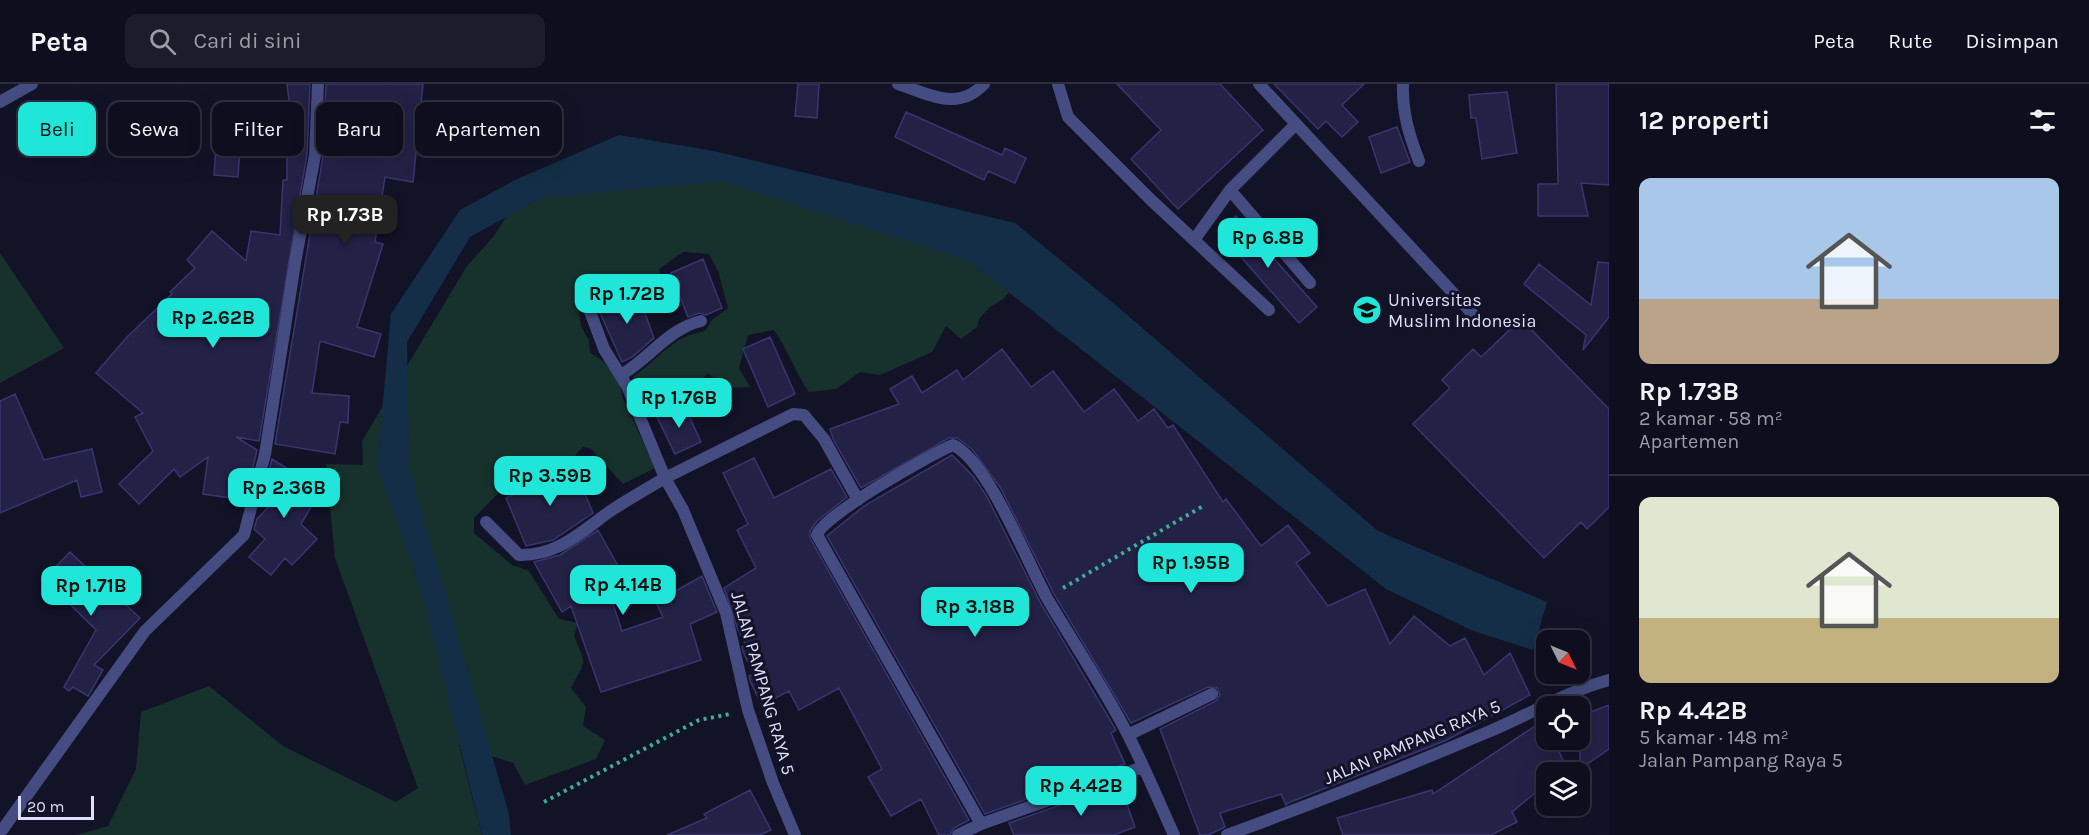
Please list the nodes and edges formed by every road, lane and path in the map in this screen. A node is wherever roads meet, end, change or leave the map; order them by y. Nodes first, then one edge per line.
1 (32, 84) edge
2 (318, 84) edge
3 (898, 84) edge
4 (984, 84) edge
5 (1058, 84) edge
6 (1258, 84) edge
7 (1403, 84) edge
8 (0, 102) edge
9 (1296, 124) junction
10 (1419, 161) dead end
11 (1230, 190) junction
12 (1194, 240) junction
13 (1310, 283) dead end
14 (588, 306) dead end
15 (1269, 310) dead end
16 (701, 321) dead end
17 (1480, 323) dead end
18 (621, 375) junction
19 (665, 478) junction
20 (858, 500) junction
21 (1203, 506) dead end
22 (486, 522) dead end
23 (1047, 598) junction
24 (1609, 680) edge
25 (1212, 694) dead end
26 (748, 710) junction
27 (1128, 735) junction
28 (1143, 767) junction
29 (544, 802) dead end
30 (981, 824) junction
31 (0, 833) edge
32 (795, 835) edge
33 (958, 835) edge
34 (1174, 835) edge
35 (1227, 835) edge

1 - 8 street
2 - 31 street
3 - 4 street
5 - 12 street
6 - 9 street
7 - 10 street
9 - 11 street
9 - 17 street
11 - 12 street
11 - 13 street
12 - 15 street
14 - 18 street, JALAN PAMPANG RAYA 5
16 - 18 street
18 - 19 street, JALAN PAMPANG RAYA 5
19 - 20 street
19 - 22 street
19 - 26 street, JALAN PAMPANG RAYA 5
20 - 23 street
20 - 30 street
21 - 23 path
23 - 27 street
24 - 35 street, JALAN PAMPANG RAYA 5
25 - 27 street
26 - 29 path
26 - 32 street, JALAN PAMPANG RAYA 5
27 - 28 street
28 - 30 street
28 - 34 street
30 - 33 street

